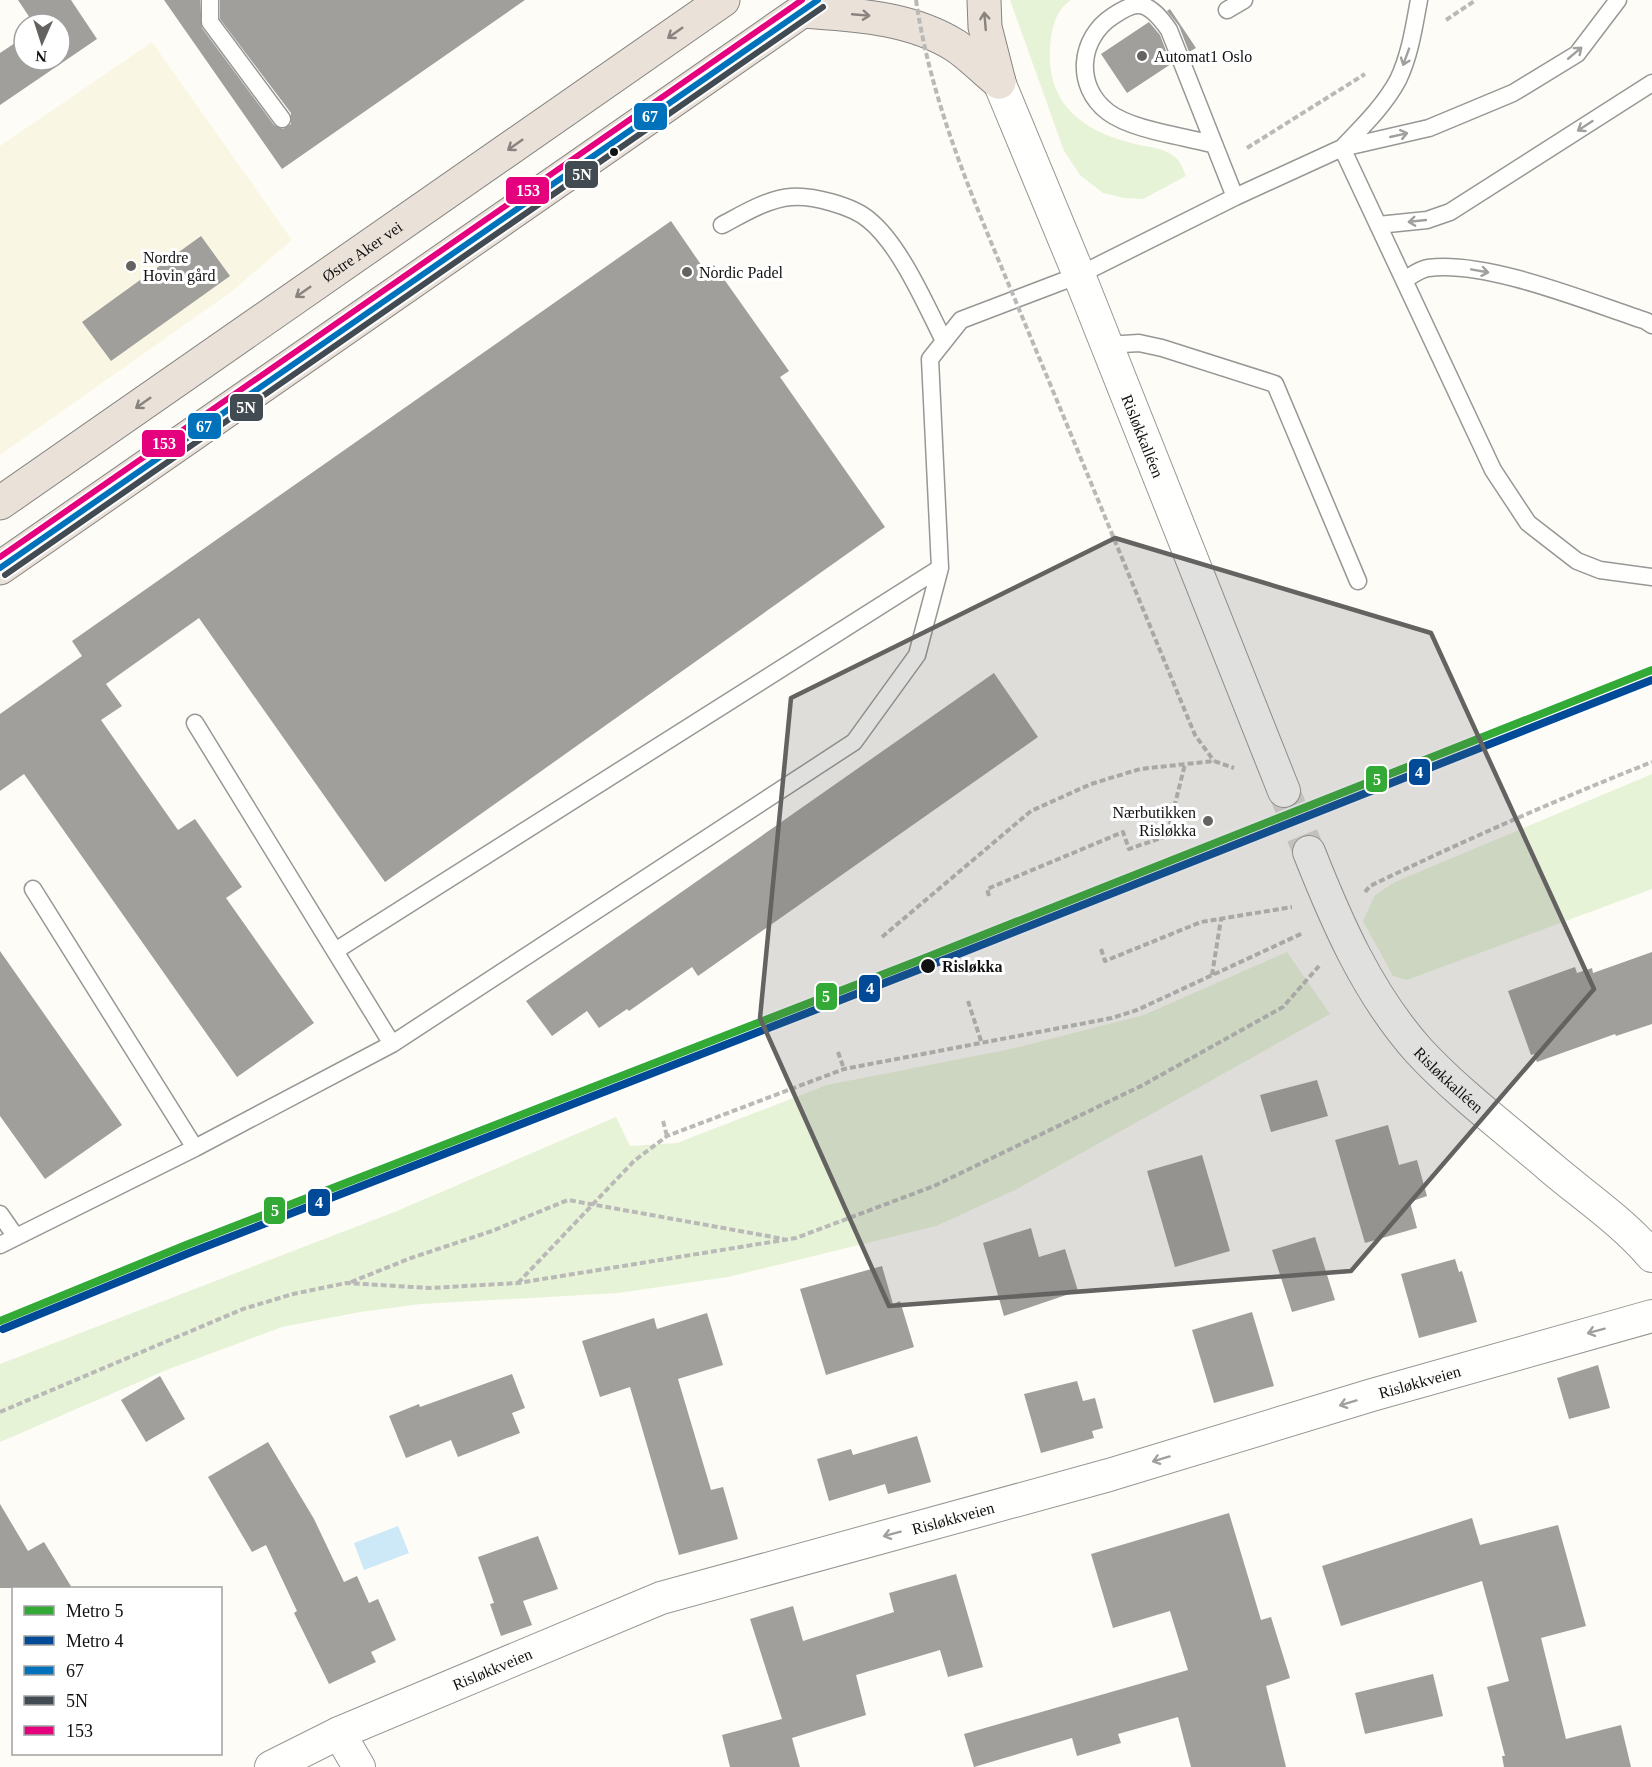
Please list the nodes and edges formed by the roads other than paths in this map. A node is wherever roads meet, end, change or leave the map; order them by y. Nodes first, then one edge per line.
1 (210, 0) edge
2 (723, 0) edge
3 (984, 0) edge
4 (1244, 0) edge
5 (1419, 0) edge
6 (1618, 0) edge
7 (810, 5) edge
8 (1227, 10) dead end
9 (999, 82) junction
10 (1652, 83) edge
11 (282, 119) dead end
12 (1212, 144) junction
13 (1342, 148) junction
14 (1235, 197) junction
15 (722, 225) dead end
16 (1378, 225) junction
17 (1079, 276) junction
18 (1404, 280) junction
19 (1652, 325) edge
20 (944, 341) junction
21 (1107, 345) junction
22 (0, 503) edge
23 (0, 568) edge
24 (940, 568) junction
25 (1652, 577) edge
26 (1358, 581) dead end
27 (195, 723) dead end
28 (1284, 791) tunnel mouth
29 (1309, 852) tunnel mouth
30 (33, 889) dead end
31 (335, 951) junction
32 (392, 1044) junction
33 (195, 1148) junction
34 (0, 1214) edge
35 (16, 1237) junction
36 (0, 1245) edge
37 (1652, 1256) edge
38 (1652, 1316) edge
39 (339, 1733) junction
40 (271, 1767) edge
41 (358, 1767) edge

1 - 11 lane
2 -> 22 highway, Østre Aker vei
9 -> 3 highway
4 - 8 lane
5 -> 13 lane
13 -> 6 lane
7 -> 9 highway
7 - 23 highway
9 - 17 street, Risløkkalléen
10 -> 16 lane
12 - 12 lane
12 - 14 lane
13 - 14 lane
13 - 16 lane
14 - 17 lane
15 - 20 lane
16 - 18 lane
17 - 20 lane
17 - 21 street, Risløkkalléen
18 -> 19 lane
18 - 25 lane
20 - 24 lane
21 - 26 lane
21 - 28 street, Risløkkalléen
24 - 31 lane
24 - 32 lane
27 - 31 lane
29 - 37 street, Risløkkalléen
30 - 33 lane
31 - 32 lane
32 - 33 lane
33 - 35 lane
34 - 35 lane
35 - 36 lane
38 -> 39 street, Risløkkveien
39 - 40 street, Risløkkveien
39 - 41 street

